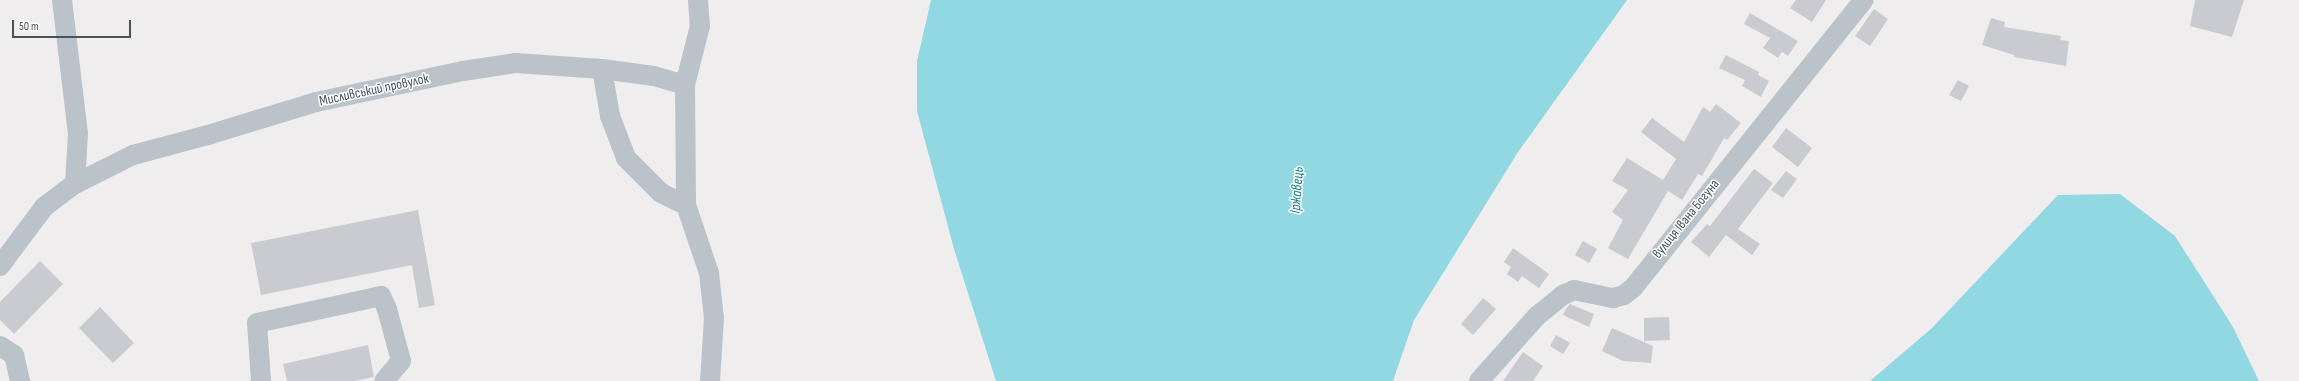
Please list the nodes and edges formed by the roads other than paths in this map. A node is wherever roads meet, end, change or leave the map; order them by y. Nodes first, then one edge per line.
1 (62, 0) edge
2 (698, 0) edge
3 (1864, 0) edge
4 (602, 69) junction
5 (684, 85) junction
6 (75, 184) junction
7 (686, 205) junction
8 (0, 266) edge
9 (0, 346) edge
10 (20, 381) edge
11 (261, 381) edge
12 (384, 381) edge
13 (710, 381) edge
14 (1479, 381) edge

1 - 6 street
2 - 5 street
3 - 14 street, вулиця Івана Богуна
4 - 5 street, Мисливський провулок
4 - 6 street, Мисливський провулок
4 - 7 street
5 - 7 street
6 - 8 street, Мисливський провулок
7 - 13 street
9 - 10 street
11 - 12 street

